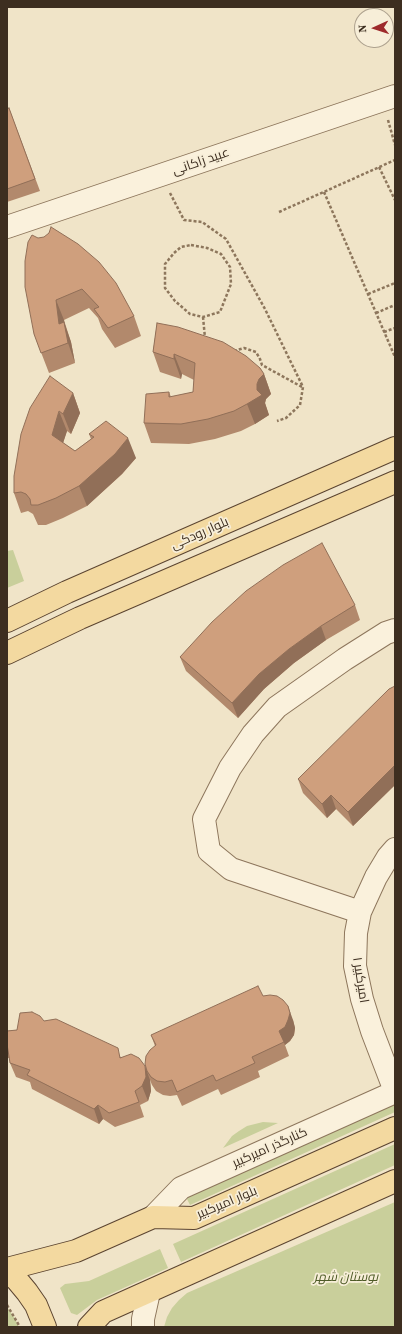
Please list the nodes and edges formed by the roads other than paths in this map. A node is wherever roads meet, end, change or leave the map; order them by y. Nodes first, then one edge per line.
1 (388, 98) edge
2 (7, 227) edge
3 (395, 448) edge
4 (395, 482) edge
5 (7, 622) edge
6 (395, 630) edge
7 (7, 653) edge
8 (395, 849) edge
9 (360, 912) junction
10 (395, 1092) edge
11 (395, 1128) edge
12 (395, 1181) edge
13 (153, 1216) junction
14 (7, 1270) edge
15 (149, 1292) junction
16 (45, 1327) edge
17 (89, 1327) edge
18 (143, 1327) edge

1 - 2 street, عبید زاکانی
3 - 5 main road, بلوار رودکی
4 - 7 main road
6 - 9 street
8 - 9 street, امیرکبیر ۱
9 - 10 street, امیرکبیر ۱
10 - 13 street, کنارگذر امیرکبیر
11 - 13 main road, بلوار امیرکبیر
12 - 15 main road
13 - 14 main road, بلوار امیرکبیر
14 - 16 main road
15 - 17 main road
15 - 18 street

